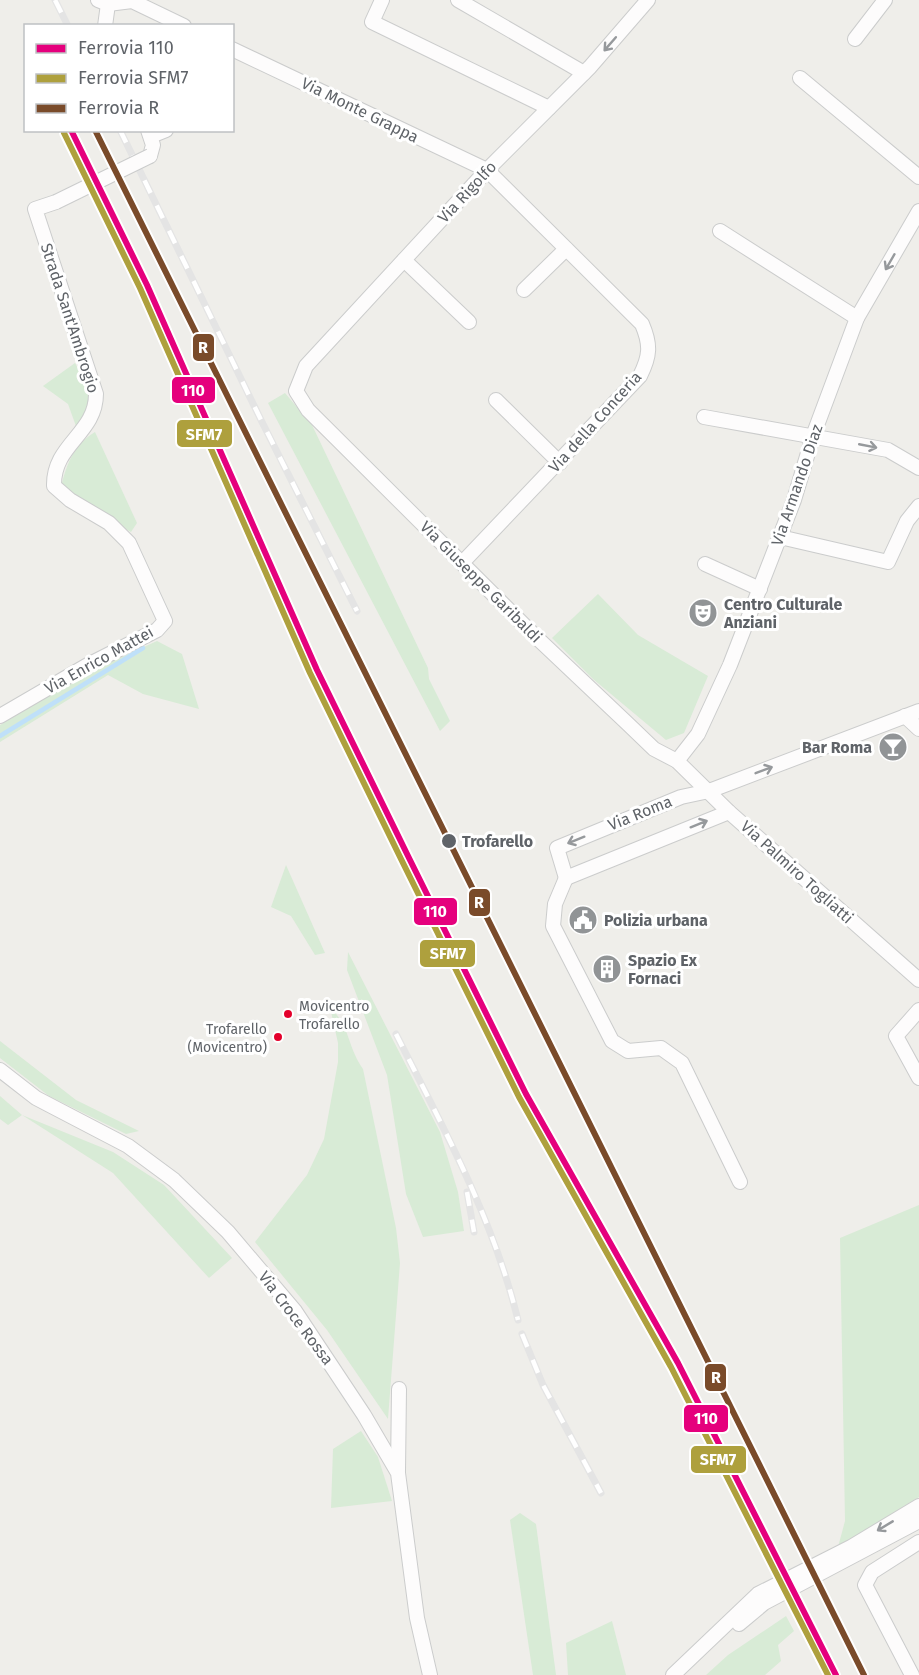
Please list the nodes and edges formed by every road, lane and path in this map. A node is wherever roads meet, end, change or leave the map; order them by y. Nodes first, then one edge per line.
1 (382, 0) edge
2 (458, 0) edge
3 (648, 0) edge
4 (885, 0) edge
5 (105, 1) edge
6 (105, 24) edge
7 (180, 24) edge
8 (855, 39) dead end
9 (234, 50) edge
10 (584, 73) junction
11 (800, 78) dead end
12 (549, 108) junction
13 (149, 134) edge
14 (487, 170) junction
15 (919, 177) edge
16 (919, 211) edge
17 (720, 231) dead end
18 (566, 249) junction
19 (404, 260) junction
20 (524, 290) dead end
21 (857, 318) junction
22 (469, 321) dead end
23 (296, 391) joint
24 (496, 400) dead end
25 (704, 417) dead end
26 (813, 436) junction
27 (560, 463) junction
28 (919, 468) edge
29 (54, 486) joint
30 (919, 506) edge
31 (780, 537) junction
32 (462, 563) junction
33 (705, 564) dead end
34 (760, 589) junction
35 (919, 711) edge
36 (0, 716) edge
37 (905, 716) junction
38 (919, 729) edge
39 (677, 761) junction
40 (709, 791) junction
41 (729, 812) junction
42 (566, 878) junction
43 (919, 980) edge
44 (919, 1010) edge
45 (0, 1070) edge
46 (919, 1078) edge
47 (740, 1182) dead end
48 (399, 1389) dead end
49 (398, 1473) junction
50 (919, 1506) edge
51 (919, 1521) edge
52 (919, 1542) edge
53 (855, 1551) junction
54 (761, 1598) junction
55 (430, 1675) edge
56 (672, 1675) edge
57 (684, 1675) edge
58 (912, 1675) edge

1 - 12 street
2 - 10 street
3 -> 10 street, Via Rigolfo
4 - 8 street
5 - 6 street
5 - 7 street
9 - 14 street, Via Monte Grappa
10 - 12 street, Via Rigolfo
11 - 15 street
12 - 14 street, Via Rigolfo
13 - 29 street, Strada Sant'Ambrogio, bridge
14 - 18 street, Via della Conceria
14 - 19 street, Via Rigolfo
16 -> 21 street, Via Armando Diaz
17 - 21 street
18 - 20 street
18 - 27 street, Via della Conceria
19 - 22 street
19 - 23 street, Via Rigolfo
21 - 26 street, Via Armando Diaz
23 - 32 street, Via Giuseppe Garibaldi
24 - 27 street
25 - 26 street
26 -> 28 street
26 - 31 street, Via Armando Diaz
27 - 32 street, Via della Conceria
29 - 36 street, Via Enrico Mattei
30 - 31 street
31 - 34 street, Via Armando Diaz
32 - 39 street, Via Giuseppe Garibaldi
33 - 34 street
34 - 39 street, Via Armando Diaz
35 - 37 street, Via Roma
37 - 38 street
40 -> 37 street, Via Roma
39 - 40 street, Via Palmiro Togliatti
40 - 41 street, Via Palmiro Togliatti
40 -> 42 street, Via Roma
42 -> 41 street, Via Roma
41 - 43 street, Via Palmiro Togliatti
42 - 47 street
44 - 46 street
45 - 49 street, Via Croce Rossa
48 - 49 street
49 - 55 street, Via Croce Rossa
50 -> 53 street
51 - 53 street
52 - 58 street
53 - 54 street
54 - 56 street
54 - 57 street

